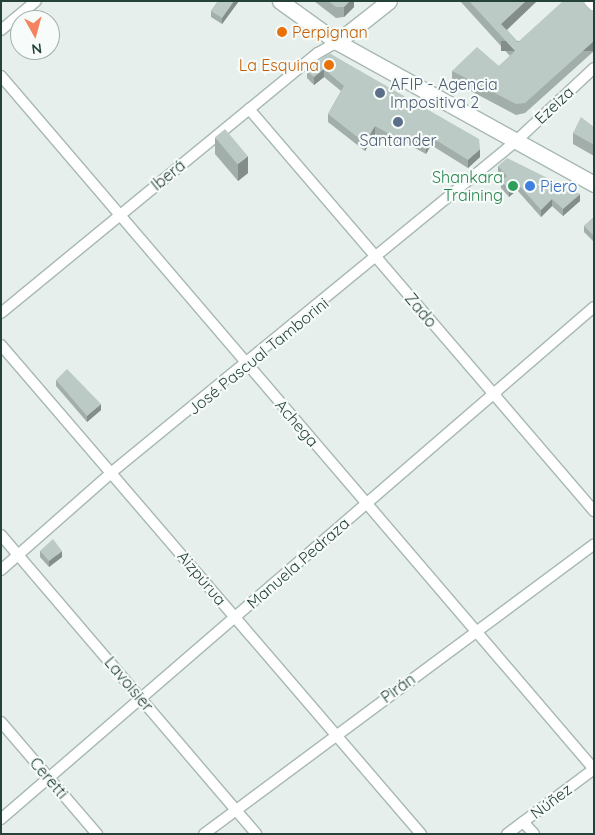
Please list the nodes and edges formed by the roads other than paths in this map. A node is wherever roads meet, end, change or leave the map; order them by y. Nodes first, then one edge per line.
1 (36, 1) edge
2 (280, 1) edge
3 (389, 1) edge
4 (589, 1) edge
5 (594, 6) edge
6 (1, 30) edge
7 (337, 42) junction
8 (594, 68) edge
9 (1, 76) edge
10 (249, 109) junction
11 (515, 142) junction
12 (594, 184) edge
13 (120, 214) junction
14 (377, 257) junction
15 (594, 307) edge
16 (1, 313) edge
17 (1, 345) edge
18 (248, 365) junction
19 (492, 394) junction
20 (112, 472) junction
21 (366, 503) junction
22 (594, 511) edge
23 (1, 535) edge
24 (594, 544) edge
25 (19, 556) junction
26 (1, 570) edge
27 (235, 616) junction
28 (475, 631) junction
29 (141, 698) junction
30 (1, 722) edge
31 (335, 734) junction
32 (594, 769) edge
33 (49, 778) junction
34 (234, 810) junction
35 (1, 818) edge
36 (523, 822) junction
37 (97, 834) edge
38 (204, 834) edge
39 (256, 834) edge
40 (421, 834) edge
41 (507, 834) edge
42 (534, 834) edge

1 - 6 street
2 - 7 main road
3 - 7 main road
4 - 5 street
7 - 10 street, Iberá
7 - 11 main road
8 - 11 street, Ezeiza
9 - 13 street, Achega
10 - 13 street, Iberá
10 - 14 street, Zado
11 - 12 main road
11 - 14 street, José Pascual Tamborini
13 - 16 street, Iberá
13 - 18 street, Achega
14 - 18 street, José Pascual Tamborini
14 - 19 street, Zado
15 - 19 street, Manuela Pedraza
17 - 20 street, Aizpúrua
18 - 20 street, José Pascual Tamborini
18 - 21 street, Achega
19 - 21 street, Manuela Pedraza
19 - 22 street, Zado
20 - 25 street, José Pascual Tamborini
20 - 27 street, Aizpúrua
21 - 27 street, Manuela Pedraza
21 - 28 street, Achega
23 - 25 street, Lavoisier
24 - 28 street, Pirán
25 - 26 street, José Pascual Tamborini
25 - 29 street, Lavoisier
27 - 29 street, Manuela Pedraza
27 - 31 street, Aizpúrua
28 - 31 street, Pirán
28 - 32 street, Achega
29 - 33 street, Manuela Pedraza
29 - 34 street, Lavoisier
30 - 33 street, Ceretti
31 - 34 street, Pirán
31 - 40 street, Aizpúrua
32 - 36 street, Núñez
33 - 35 street, Manuela Pedraza
33 - 37 street, Ceretti
34 - 38 street, Pirán
34 - 39 street, Lavoisier
36 - 41 street, Núñez
36 - 42 street

